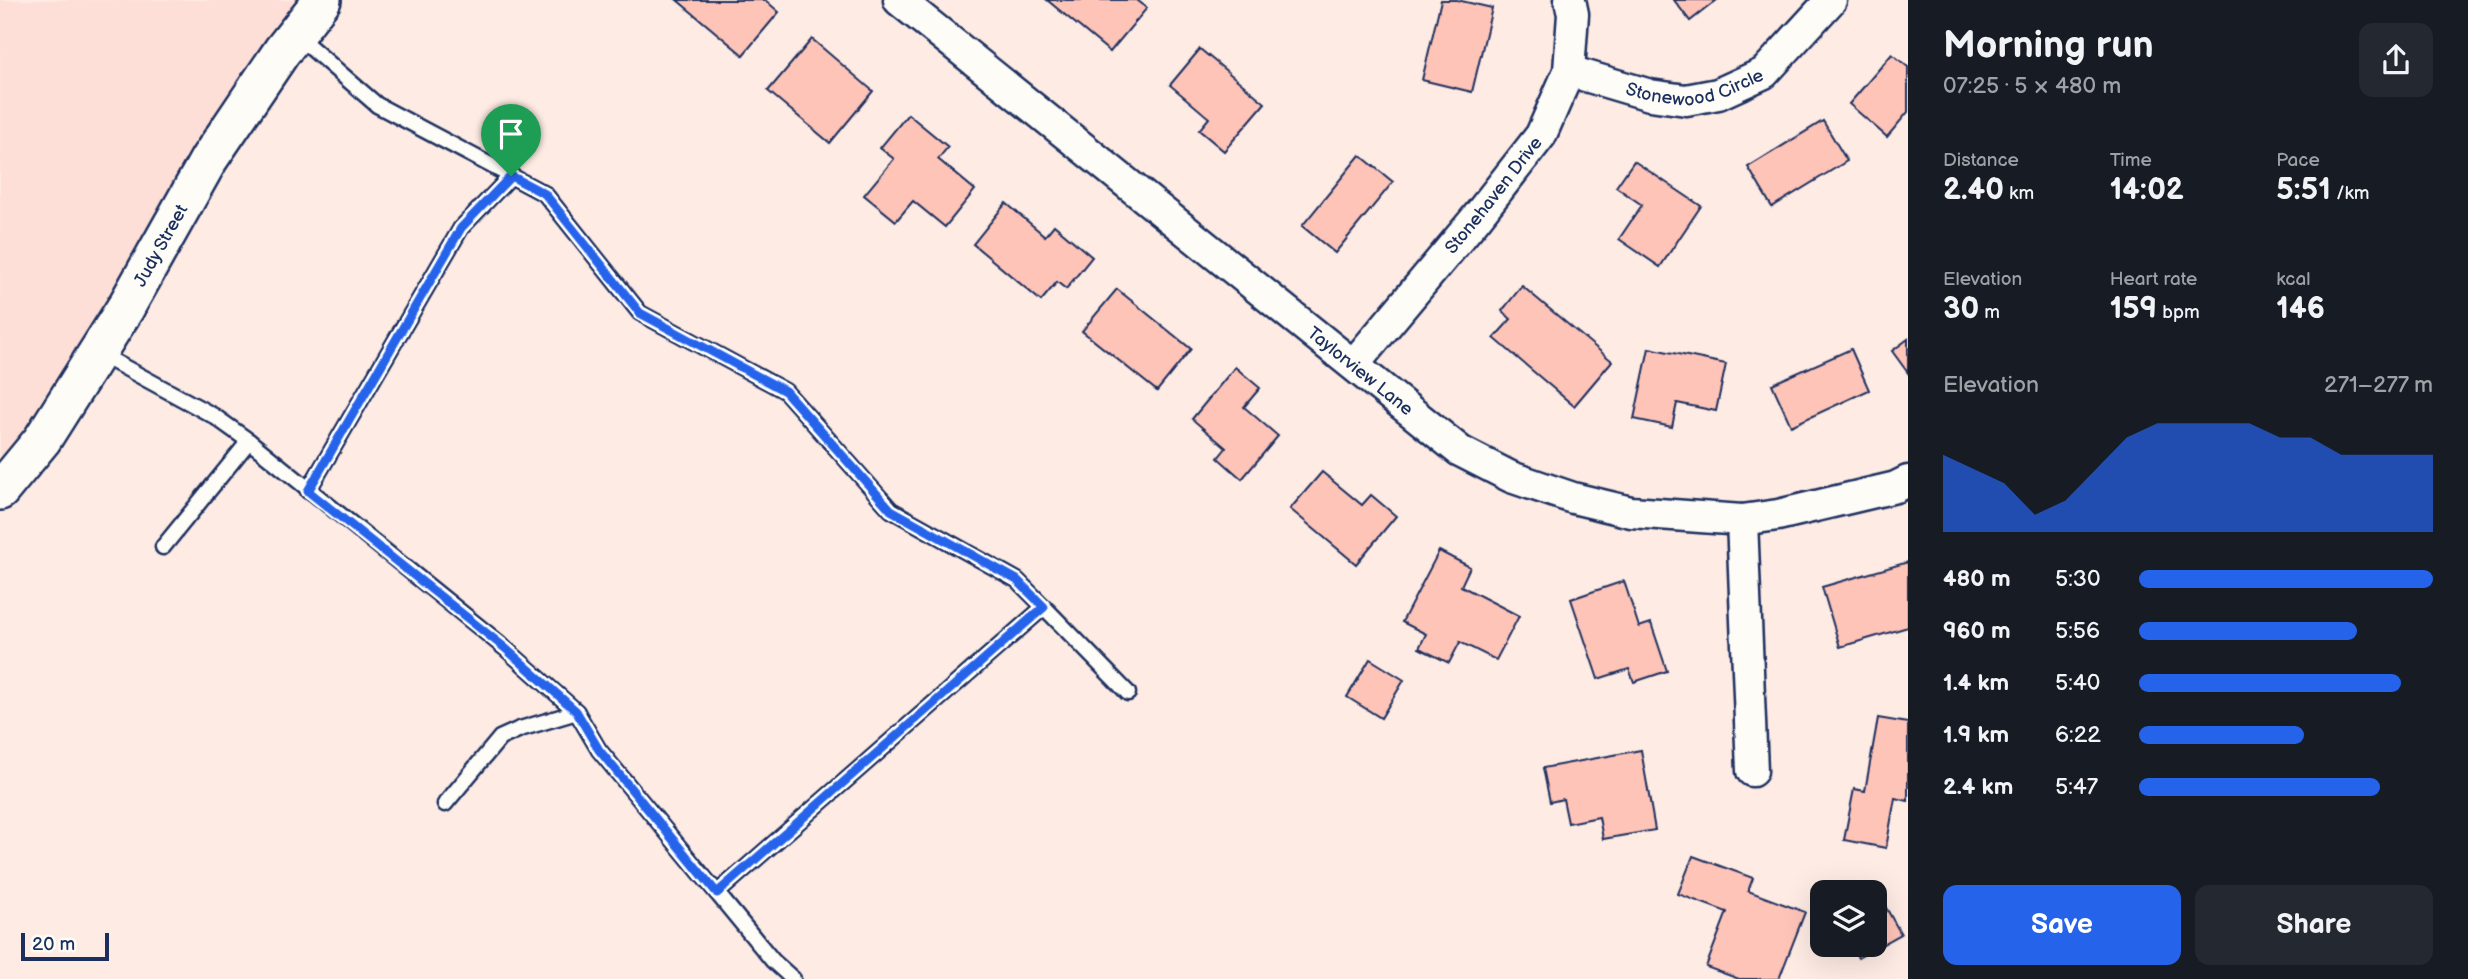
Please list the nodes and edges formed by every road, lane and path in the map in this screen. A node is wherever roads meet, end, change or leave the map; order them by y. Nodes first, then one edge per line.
1 (323, 0) edge
2 (899, 0) edge
3 (1570, 0) edge
4 (1831, 0) edge
5 (295, 34) junction
6 (1569, 71) junction
7 (511, 176) junction
8 (97, 352) junction
9 (1353, 364) junction
10 (248, 441) junction
11 (1908, 481) edge
12 (0, 491) edge
13 (308, 491) junction
14 (1742, 520) junction
15 (163, 547) dead end
16 (1044, 607) junction
17 (1128, 693) dead end
18 (577, 712) junction
19 (1752, 771) dead end
20 (445, 804) dead end
21 (717, 893) junction
22 (793, 979) edge

1 - 5 street, Judy Street
2 - 9 street, Taylorview Lane
3 - 6 street, Stonehaven Drive
4 - 6 street, Stonewood Circle
5 - 7 lane
5 - 8 street, Judy Street
6 - 9 street, Stonehaven Drive
7 - 13 lane
7 - 16 lane
8 - 10 lane
8 - 12 street, Judy Street
9 - 14 street, Taylorview Lane
10 - 13 lane
10 - 15 lane
11 - 14 street, Taylorview Lane
13 - 18 lane
14 - 19 street
16 - 17 lane
16 - 21 lane
18 - 20 lane
18 - 21 lane
21 - 22 lane

